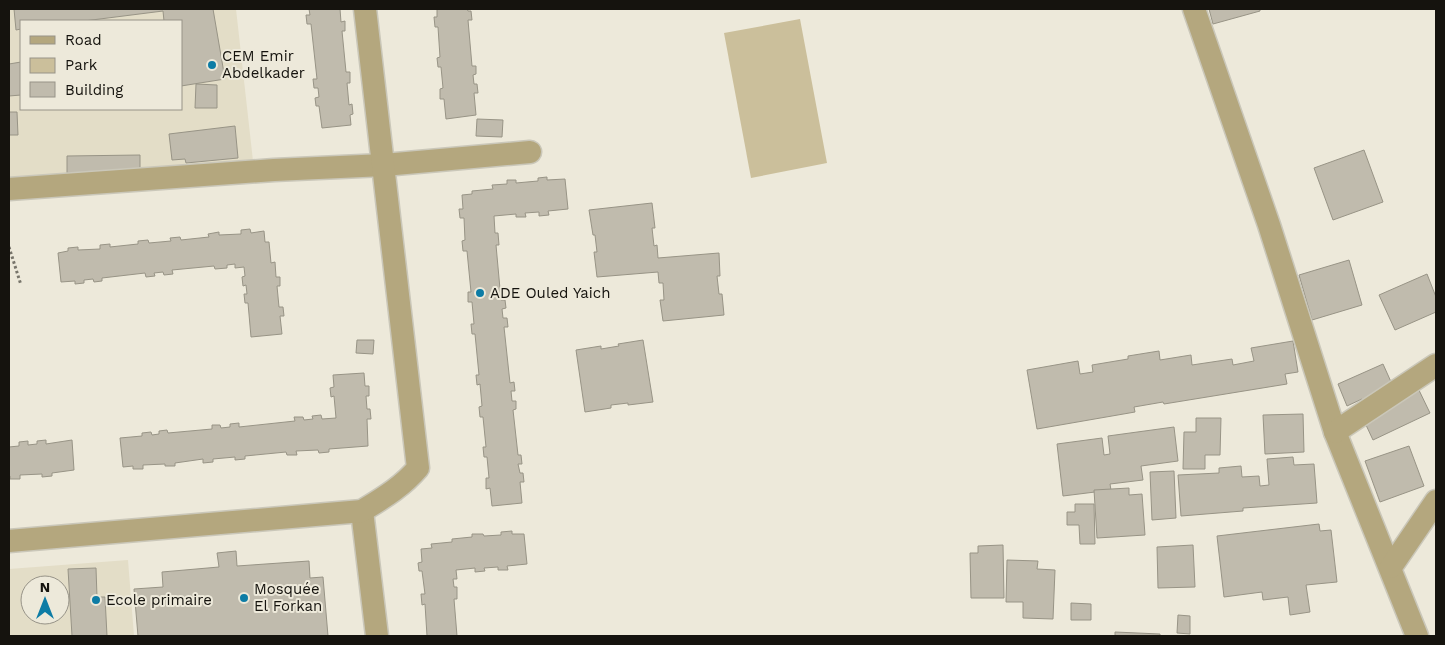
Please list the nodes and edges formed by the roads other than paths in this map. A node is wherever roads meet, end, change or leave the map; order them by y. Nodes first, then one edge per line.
1 (366, 9) edge
2 (1194, 9) edge
3 (530, 152) dead end
4 (384, 166) junction
5 (9, 189) edge
6 (1436, 365) edge
7 (1335, 432) junction
8 (1436, 502) edge
9 (362, 511) junction
10 (9, 541) edge
11 (1390, 567) junction
12 (377, 636) edge
13 (1417, 636) edge

1 - 4 street
2 - 7 street
3 - 4 street
4 - 5 street
4 - 9 street
6 - 7 street
7 - 11 street
8 - 11 street
9 - 10 street
9 - 12 street
11 - 13 street

